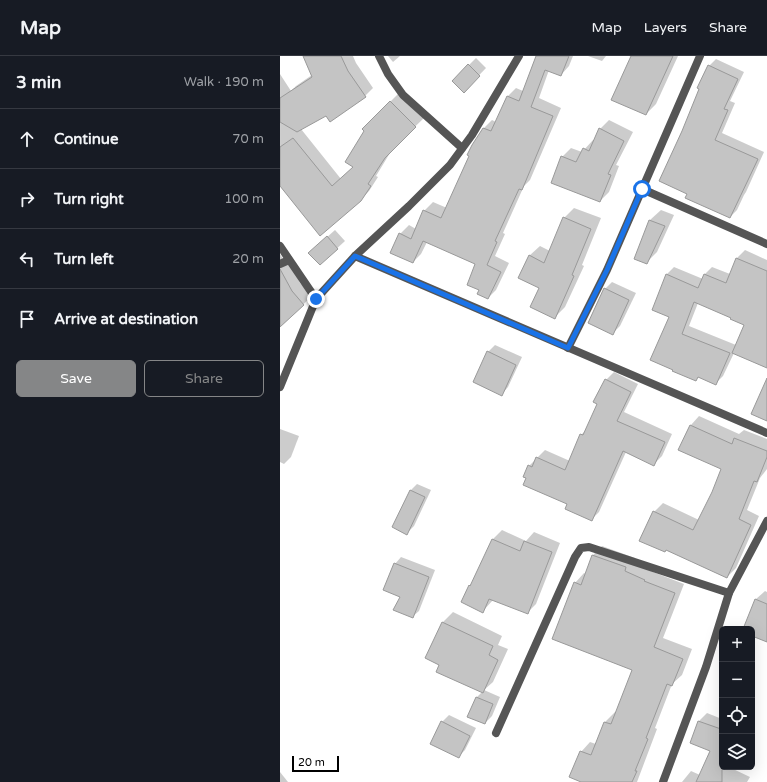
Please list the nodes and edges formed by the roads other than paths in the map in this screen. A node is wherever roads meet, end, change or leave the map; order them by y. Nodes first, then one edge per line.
1 (379, 56) edge
2 (519, 56) edge
3 (700, 56) edge
4 (462, 148) junction
5 (642, 189) junction
6 (767, 244) edge
7 (280, 246) edge
8 (355, 256) junction
9 (289, 260) junction
10 (280, 264) edge
11 (316, 299) junction
12 (568, 348) junction
13 (280, 387) edge
14 (767, 433) edge
15 (767, 521) edge
16 (729, 594) junction
17 (496, 733) dead end
18 (663, 782) edge

1 - 4 street
2 - 4 street
3 - 5 street
4 - 8 street
5 - 6 street
5 - 12 street
7 - 9 street
8 - 11 street
8 - 12 street
9 - 10 street
9 - 11 street
11 - 13 street
12 - 14 street
15 - 16 street
16 - 17 street
16 - 18 street

